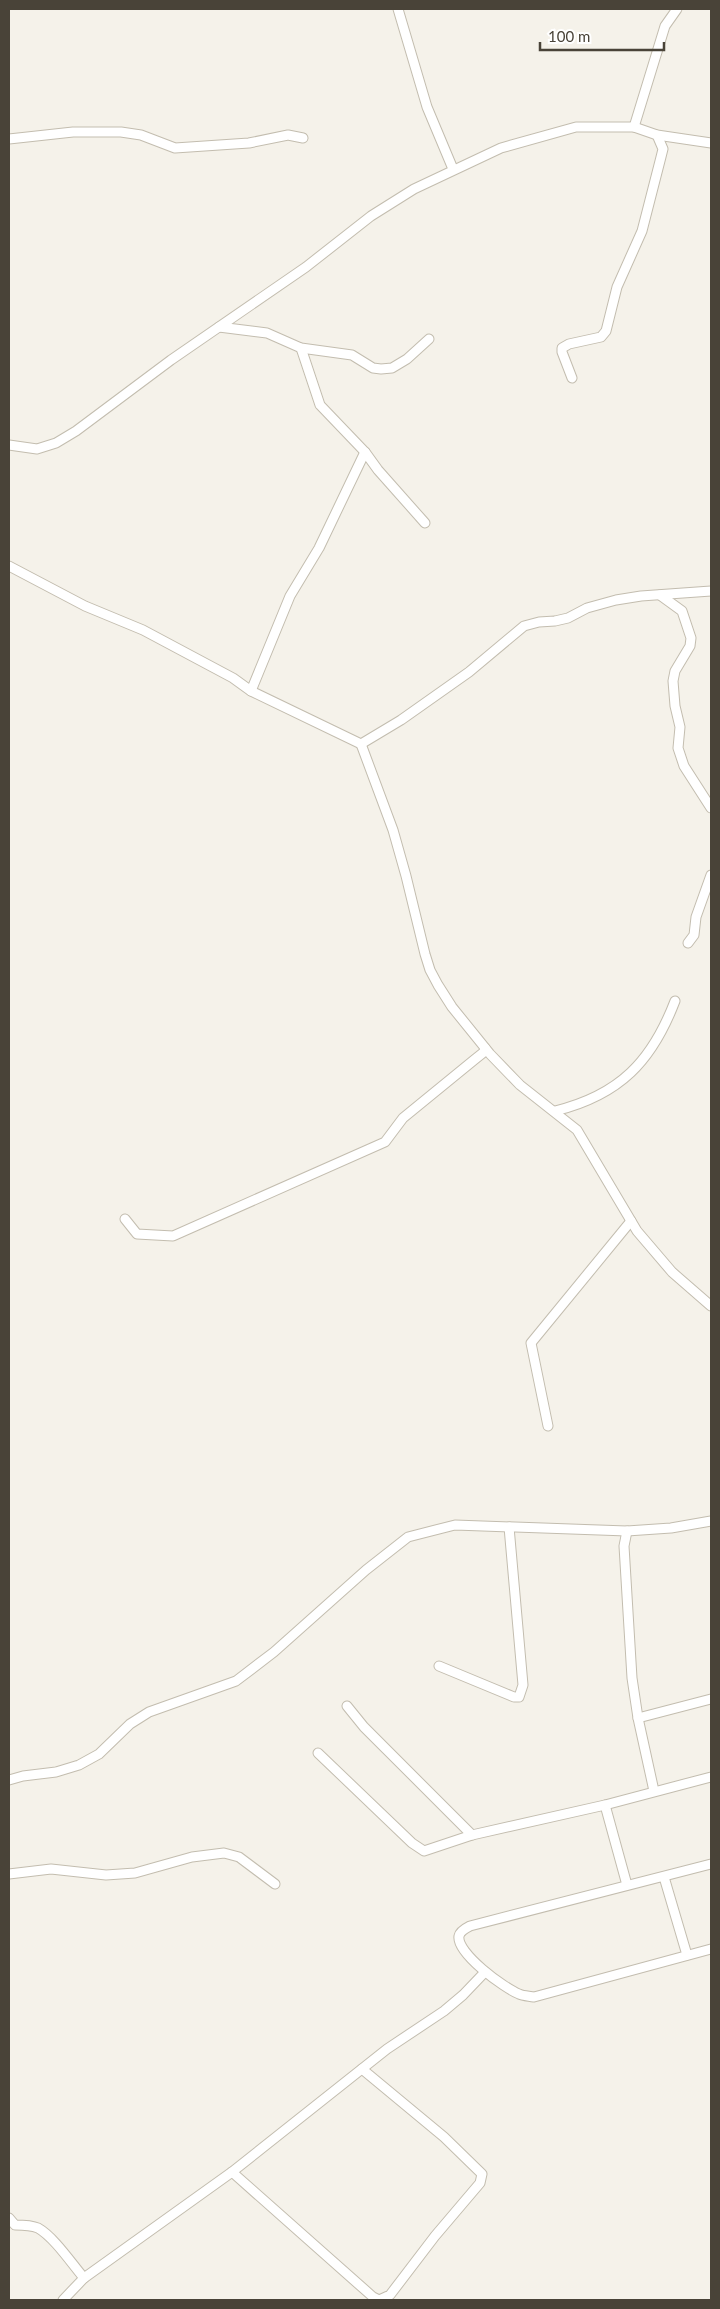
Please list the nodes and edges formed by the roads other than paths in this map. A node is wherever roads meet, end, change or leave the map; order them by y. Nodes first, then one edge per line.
1 (398, 9) edge
2 (677, 9) edge
3 (634, 127) junction
4 (657, 135) junction
5 (302, 138) dead end
6 (9, 139) edge
7 (711, 144) edge
8 (453, 169) junction
9 (219, 327) junction
10 (429, 339) dead end
11 (301, 348) junction
12 (572, 378) dead end
13 (9, 445) edge
14 (365, 452) junction
15 (425, 523) dead end
16 (9, 566) edge
17 (711, 591) edge
18 (660, 595) junction
19 (251, 691) junction
20 (361, 744) junction
21 (711, 808) edge
22 (711, 875) edge
23 (688, 943) dead end
24 (675, 1001) dead end
25 (485, 1048) junction
26 (555, 1112) junction
27 (125, 1218) dead end
28 (631, 1220) junction
29 (711, 1306) edge
30 (548, 1426) dead end
31 (711, 1521) edge
32 (509, 1527) junction
33 (627, 1531) junction
34 (439, 1666) dead end
35 (711, 1699) edge
36 (347, 1706) dead end
37 (638, 1718) junction
38 (318, 1752) dead end
39 (711, 1777) edge
40 (9, 1780) edge
41 (654, 1791) junction
42 (605, 1805) junction
43 (472, 1835) junction
44 (711, 1864) edge
45 (9, 1874) edge
46 (664, 1877) junction
47 (275, 1884) dead end
48 (627, 1885) junction
49 (711, 1949) edge
50 (687, 1955) junction
51 (485, 1972) junction
52 (362, 2069) junction
53 (232, 2172) junction
54 (9, 2218) edge
55 (84, 2278) junction
56 (63, 2300) edge

1 - 8 street
2 - 3 street
3 - 4 street
3 - 8 street
4 - 7 street
4 - 12 street
5 - 6 street
8 - 9 street
9 - 11 street
9 - 13 street
10 - 11 street
11 - 14 street
14 - 15 street
14 - 19 street
16 - 19 street
17 - 18 street
18 - 20 street
18 - 21 street
19 - 20 street
20 - 25 street
22 - 23 street
24 - 26 street
25 - 26 street
25 - 27 street
26 - 28 street
28 - 29 street
28 - 30 street
31 - 33 street
32 - 33 street
32 - 34 street
32 - 40 street
33 - 37 street
35 - 37 street
36 - 43 street
37 - 41 street
38 - 43 street
39 - 41 street
41 - 42 street
42 - 43 street
42 - 48 street
44 - 46 street
45 - 47 street
46 - 48 street
46 - 50 street
48 - 51 street
49 - 50 street
50 - 51 street
51 - 52 street
52 - 53 street
52 - 53 street
53 - 55 street
54 - 55 street
55 - 56 street

